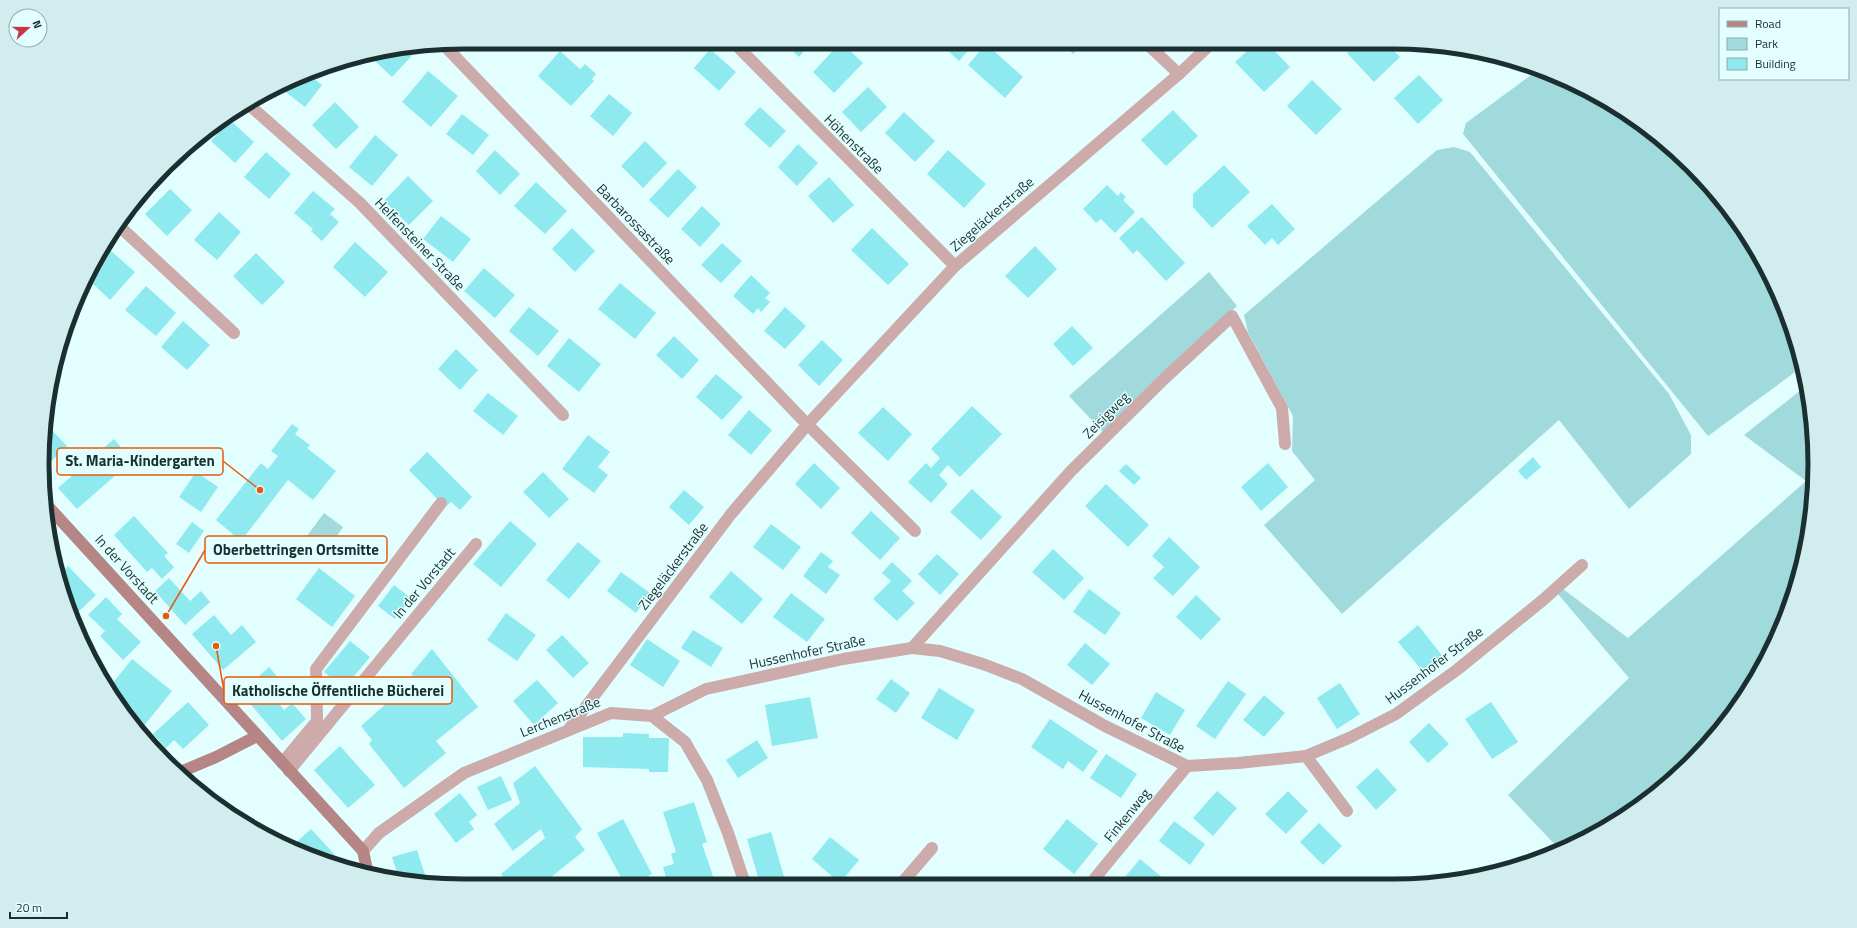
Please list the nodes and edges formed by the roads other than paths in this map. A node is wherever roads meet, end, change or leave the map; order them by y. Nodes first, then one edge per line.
1 (740, 49) edge
2 (1152, 49) edge
3 (1206, 49) edge
4 (448, 50) edge
5 (1179, 74) junction
6 (251, 108) edge
7 (122, 229) edge
8 (955, 266) junction
9 (234, 333) dead end
10 (563, 415) dead end
11 (807, 425) junction
12 (1285, 444) dead end
13 (441, 503) dead end
14 (52, 511) edge
15 (915, 531) dead end
16 (476, 544) dead end
17 (1582, 565) dead end
18 (912, 648) junction
19 (652, 716) junction
20 (569, 729) junction
21 (257, 736) junction
22 (1306, 756) junction
23 (1187, 766) junction
24 (286, 767) junction
25 (184, 770) edge
26 (1347, 811) dead end
27 (932, 848) dead end
28 (362, 851) junction
29 (366, 867) edge
30 (743, 879) edge
31 (905, 879) edge
32 (1094, 879) edge

1 - 8 street, Höhenstraße
2 - 5 street
3 - 5 street, Ziegeläckerstraße
4 - 11 street, Barbarossastraße
5 - 8 street, Ziegeläckerstraße
6 - 10 street, Helfensteiner Straße
7 - 9 street
8 - 11 street, Ziegeläckerstraße
11 - 15 street
11 - 20 street, Ziegeläckerstraße
12 - 18 street, Zeisigweg
13 - 24 street
14 - 21 street, In der Vorstadt
16 - 24 street, In der Vorstadt
17 - 22 street, Hussenhofer Straße
18 - 19 street, Hussenhofer Straße
18 - 23 street, Hussenhofer Straße
19 - 20 street, Lerchenstraße
19 - 30 street
20 - 28 street, Lerchenstraße
21 - 24 street, In der Vorstadt
21 - 25 street
22 - 23 street, Hussenhofer Straße
22 - 26 street
23 - 32 street, Finkenweg
24 - 28 street, In der Vorstadt
27 - 31 street
28 - 29 street, In der Vorstadt

